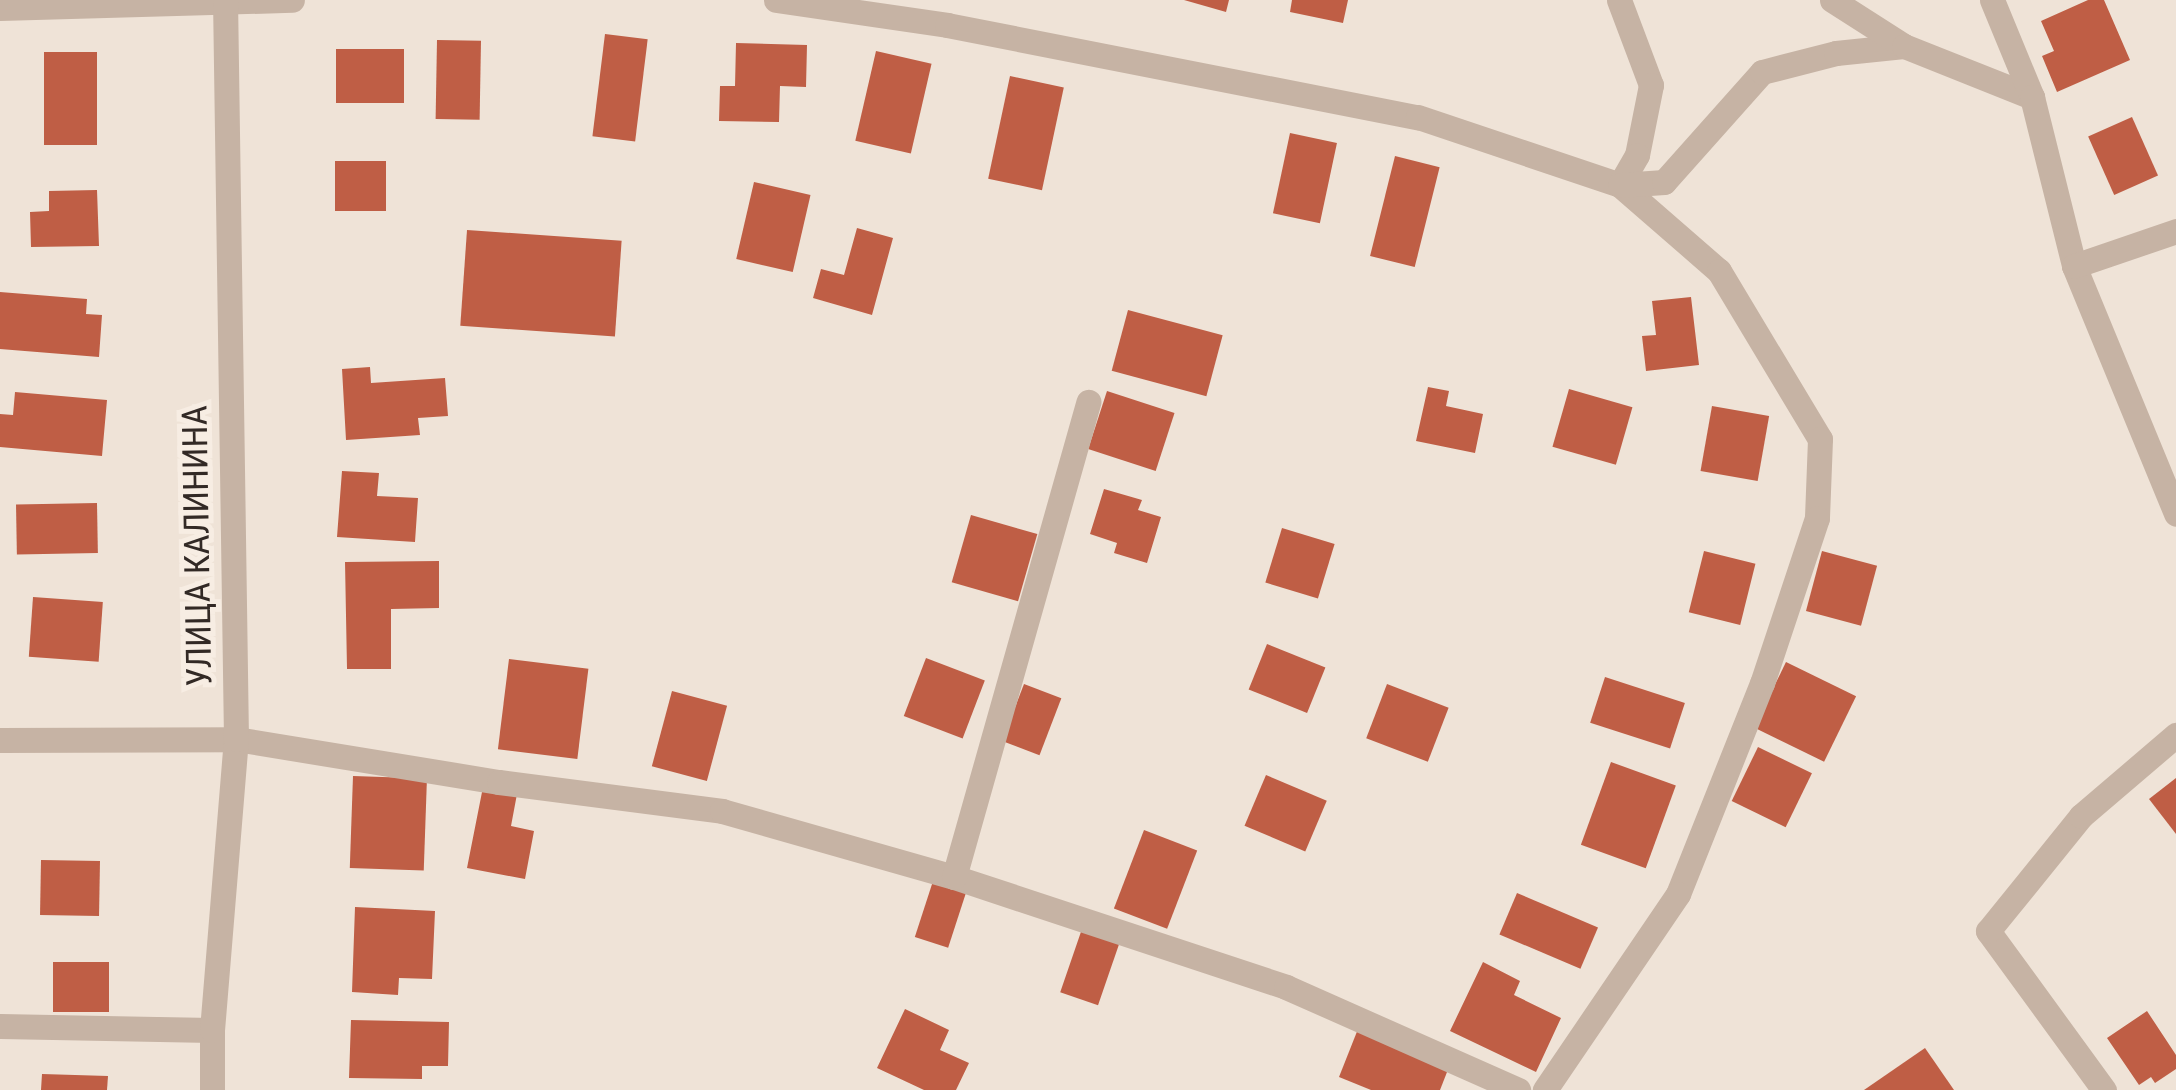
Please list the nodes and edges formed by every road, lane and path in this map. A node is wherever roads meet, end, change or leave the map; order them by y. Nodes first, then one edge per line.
1 (292, 0) edge
2 (776, 0) edge
3 (1619, 0) edge
4 (1832, 0) edge
5 (1992, 0) edge
6 (225, 3) edge
7 (0, 8) edge
8 (1904, 46) junction
9 (2032, 97) junction
10 (1620, 185) junction
11 (2176, 231) edge
12 (2074, 266) junction
13 (1088, 402) dead end
14 (2176, 514) edge
15 (2176, 735) edge
16 (236, 739) junction
17 (0, 740) edge
18 (954, 877) junction
19 (0, 1026) edge
20 (212, 1030) junction
21 (212, 1090) edge
22 (1518, 1090) edge
23 (1546, 1090) edge
24 (2104, 1090) edge

1 - 6 street
2 - 10 street
3 - 10 street
4 - 8 street
5 - 9 street
6 - 7 street
6 - 16 street, УЛИЦА КАЛИНИНА
8 - 9 street
8 - 10 street
9 - 12 street
10 - 23 street
11 - 12 street
12 - 14 street
13 - 18 street
15 - 24 street
16 - 17 street
16 - 18 street
16 - 20 street, УЛИЦА КАЛИНИНА
18 - 22 street
19 - 20 street
20 - 21 street, УЛИЦА КАЛИНИНА

